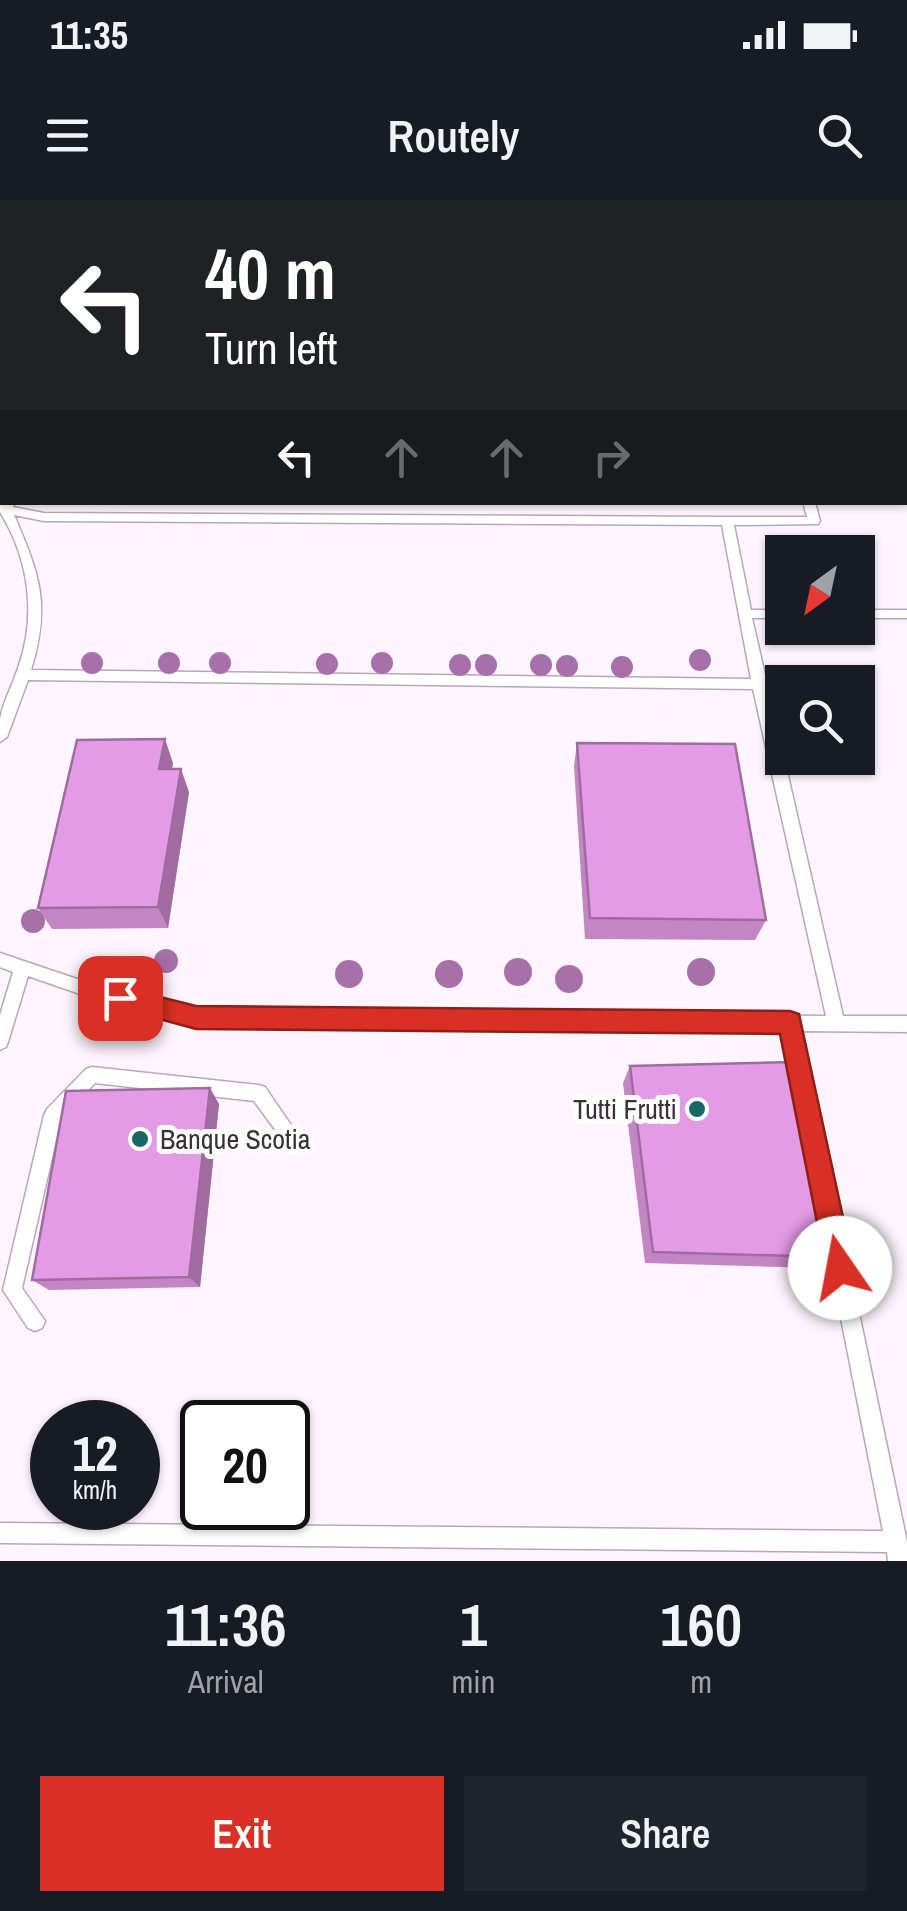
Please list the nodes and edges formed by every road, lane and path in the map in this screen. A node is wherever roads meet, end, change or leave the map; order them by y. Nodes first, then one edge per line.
1 (810, 505) edge
2 (5, 506) edge
3 (727, 521) junction
4 (745, 614) junction
5 (765, 614) edge
6 (875, 614) edge
7 (907, 614) edge
8 (22, 676) junction
9 (759, 684) junction
10 (0, 737) edge
11 (0, 960) edge
12 (22, 969) junction
13 (790, 1022) junction
14 (836, 1023) junction
15 (907, 1024) edge
16 (0, 1042) edge
17 (282, 1125) dead end
18 (35, 1321) dead end
19 (0, 1533) edge
20 (898, 1552) edge

1 - 3 lane
2 - 3 lane
2 - 8 lane
3 - 4 lane
4 - 5 lane
4 - 9 lane
6 - 7 lane
8 - 9 lane
8 - 10 lane
9 - 14 lane
11 - 12 lane
12 - 13 lane
12 - 16 lane
13 - 14 lane
13 - 20 lane
14 - 15 lane
17 - 18 lane
19 - 20 lane

